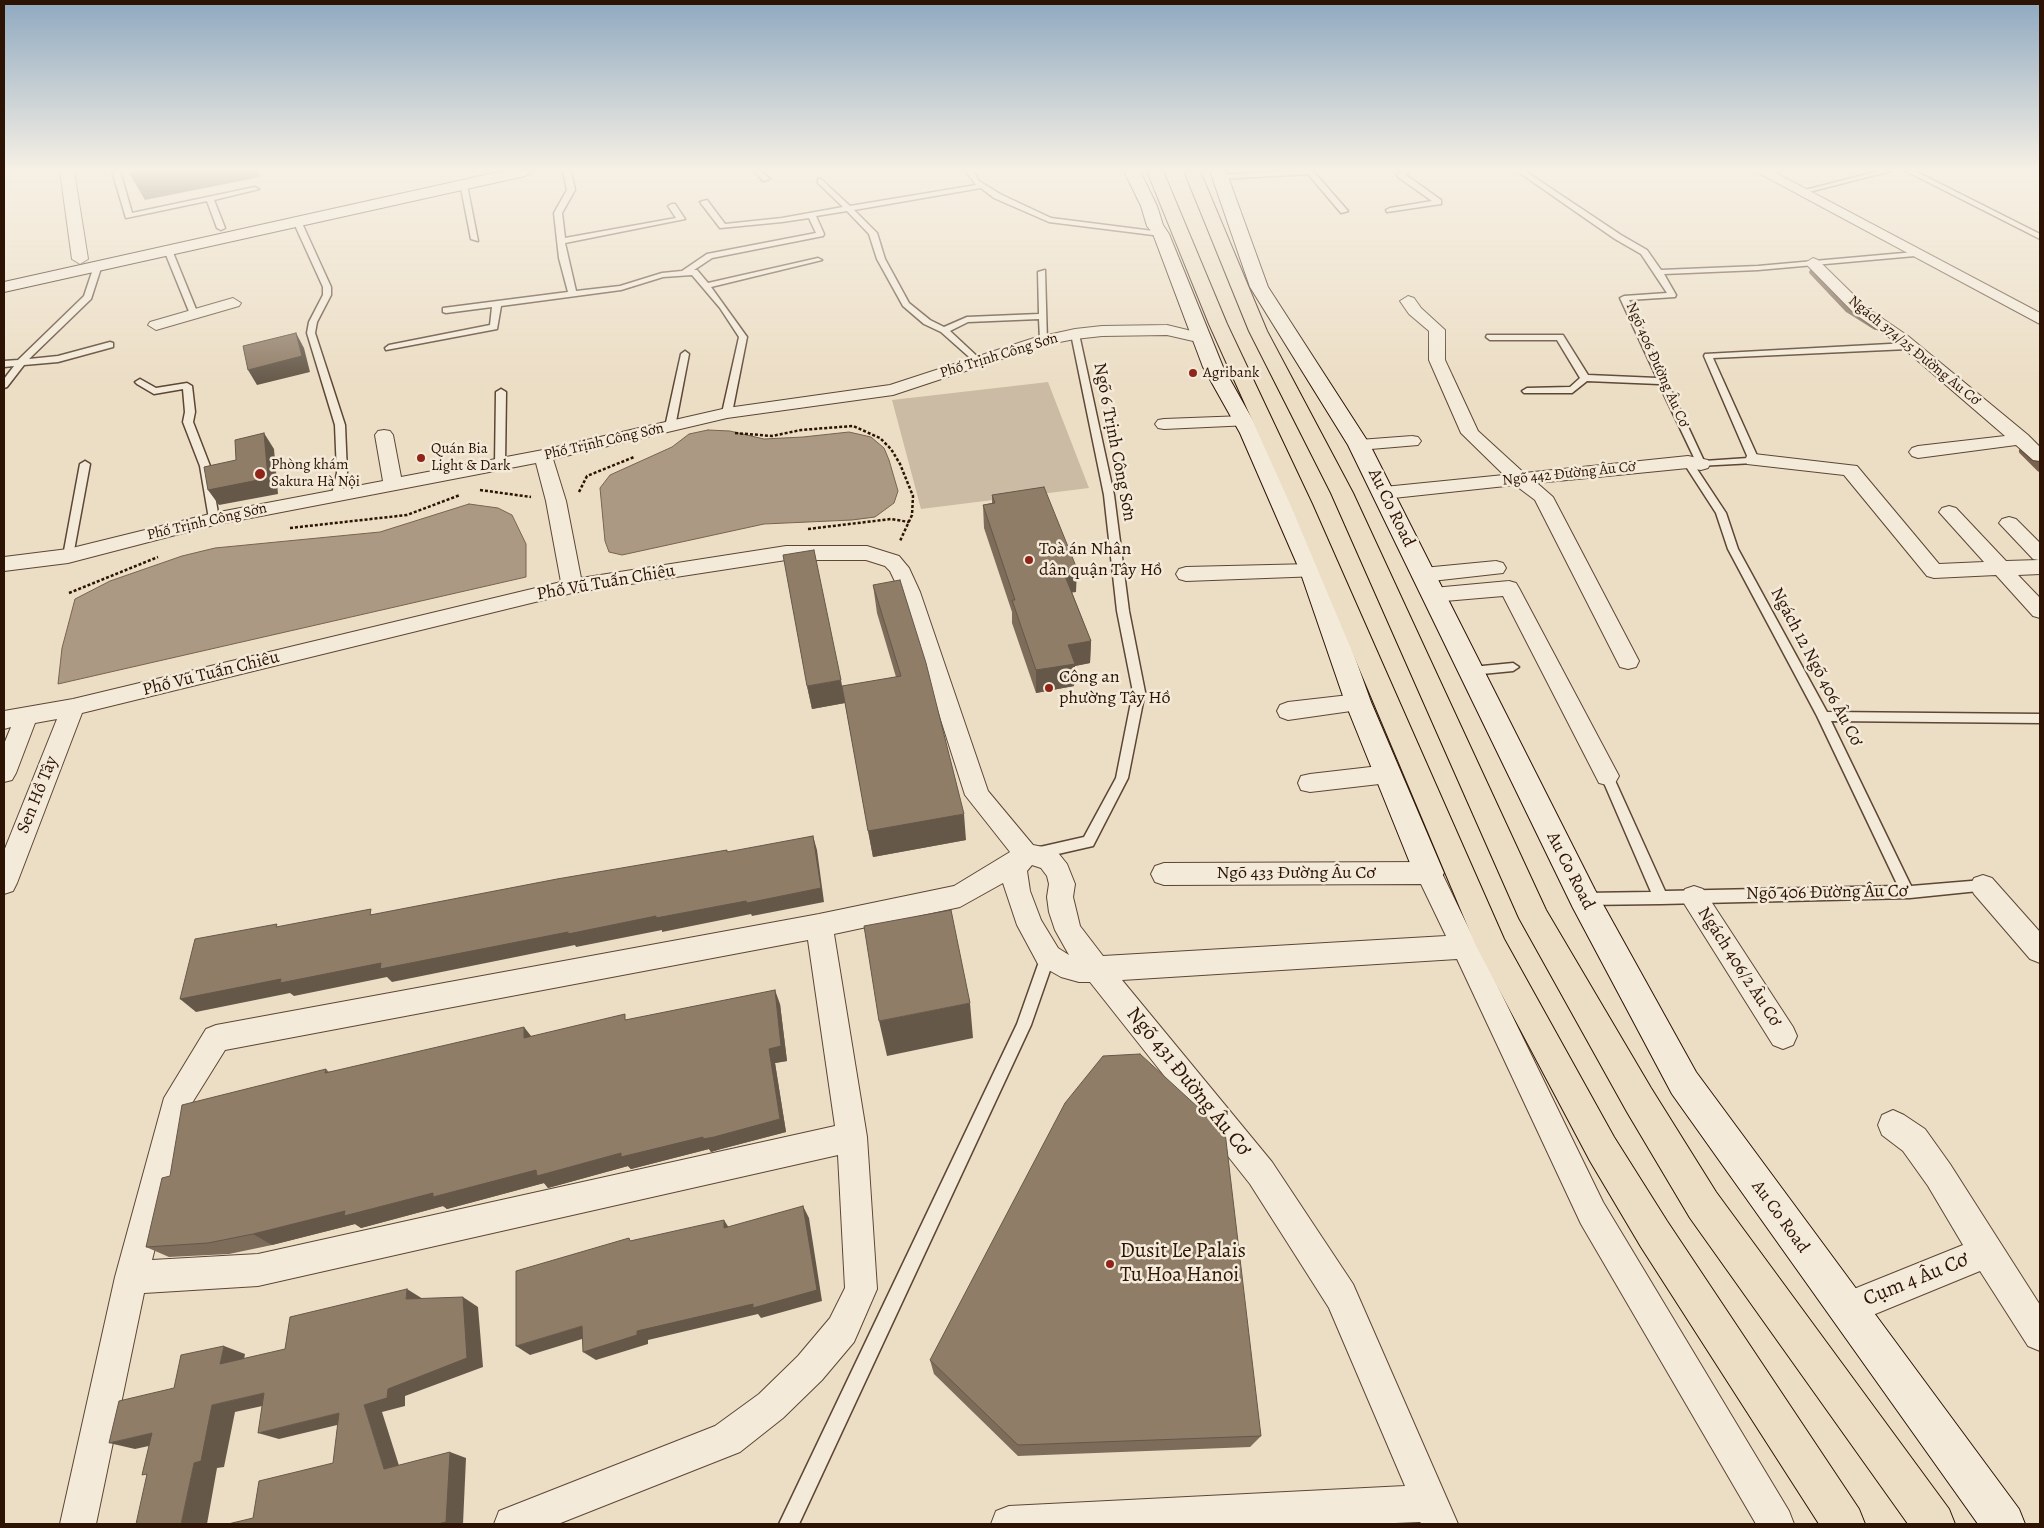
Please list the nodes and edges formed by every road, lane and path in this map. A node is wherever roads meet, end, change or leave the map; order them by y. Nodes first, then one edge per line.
1 (78, 242) edge
2 (155, 242) edge
3 (203, 242) edge
4 (306, 242) edge
5 (562, 242) edge
6 (778, 242) edge
7 (876, 242) edge
8 (1165, 242) edge
9 (1180, 242) edge
10 (1222, 242) edge
11 (1244, 242) edge
12 (1627, 242) edge
13 (1893, 242) edge
14 (168, 250) junction
15 (1915, 254) junction
16 (80, 259) junction
17 (818, 260) dead end
18 (1813, 263) junction
19 (98, 265) junction
20 (686, 271) junction
21 (1042, 272) dead end
22 (1659, 272) junction
23 (4, 277) edge
24 (706, 286) junction
25 (4, 287) edge
26 (572, 293) junction
27 (1408, 301) dead end
28 (233, 303) dead end
29 (497, 303) junction
30 (446, 310) dead end
31 (194, 314) junction
32 (1044, 316) junction
33 (2040, 319) edge
34 (1255, 322) junction
35 (156, 324) dead end
36 (944, 330) junction
37 (1210, 331) junction
38 (1075, 334) junction
39 (1490, 337) dead end
40 (1044, 340) junction
41 (110, 346) dead end
42 (1908, 346) junction
43 (389, 348) dead end
44 (685, 354) dead end
45 (22, 361) junction
46 (977, 361) junction
47 (4, 364) edge
48 (1586, 378) junction
49 (1663, 381) junction
50 (140, 382) dead end
51 (4, 385) edge
52 (1527, 391) dead end
53 (501, 392) dead end
54 (727, 413) junction
55 (1244, 421) junction
56 (1164, 424) dead end
57 (670, 427) junction
58 (733, 433) dead end
59 (384, 435) dead end
60 (2022, 439) junction
61 (1412, 440) dead end
62 (1359, 445) junction
63 (1918, 452) dead end
64 (642, 454) dead end
65 (543, 456) junction
66 (2040, 456) edge
67 (1754, 460) junction
68 (1694, 463) junction
69 (85, 464) dead end
70 (500, 464) junction
71 (1520, 480) junction
72 (393, 484) junction
73 (474, 491) dead end
74 (466, 492) dead end
75 (1384, 493) junction
76 (337, 494) junction
77 (556, 501) junction
78 (1949, 512) dead end
79 (214, 519) junction
80 (909, 522) junction
81 (2009, 523) dead end
82 (288, 528) dead end
83 (807, 529) dead end
84 (2040, 554) edge
85 (164, 555) dead end
86 (68, 556) junction
87 (892, 561) junction
88 (4, 564) edge
89 (2040, 567) edge
90 (1496, 568) dead end
91 (2002, 568) junction
92 (1312, 571) junction
93 (1186, 574) dead end
94 (1428, 585) junction
95 (572, 586) junction
96 (69, 593) dead end
97 (2040, 611) edge
98 (1628, 661) dead end
99 (1513, 667) dead end
100 (1472, 671) junction
101 (1358, 702) junction
102 (73, 707) junction
103 (1288, 710) dead end
104 (27, 715) junction
105 (1823, 716) junction
106 (2040, 718) edge
107 (4, 720) edge
108 (4, 773) edge
109 (1388, 774) junction
110 (1607, 776) joint
111 (1310, 783) dead end
112 (1027, 855) junction
113 (1428, 873) junction
114 (1164, 874) dead end
115 (4, 883) edge
116 (1983, 886) joint
117 (1907, 892) junction
118 (1694, 897) junction
119 (1661, 898) junction
120 (1584, 899) junction
121 (819, 926) junction
122 (1477, 946) junction
123 (2040, 951) edge
124 (1048, 956) junction
125 (1097, 968) junction
126 (1783, 1036) dead end
127 (1893, 1125) dead end
128 (852, 1137) junction
129 (1986, 1251) junction
130 (131, 1277) junction
131 (1846, 1309) junction
132 (2040, 1334) edge
133 (1435, 1514) edge
134 (78, 1524) edge
135 (512, 1524) edge
136 (789, 1524) edge
137 (1009, 1524) edge
138 (1776, 1524) edge
139 (1844, 1524) edge
140 (1934, 1524) edge
141 (2004, 1524) edge

1 - 16 street
2 - 16 street
3 - 14 street
4 - 76 lane
5 - 26 lane
6 - 20 lane
7 - 36 lane
8 - 37 street
9 - 37 main road
10 - 34 main road
11 - 62 street, Au Co Road
12 - 22 lane, Ngõ 406 Đường Âu Cơ
13 - 15 street
14 - 19 street
14 - 31 lane
15 - 18 lane
15 - 33 street
16 - 23 street
17 - 24 lane
18 - 22 lane
18 - 42 street, Ngách 374/25 Đường Âu Cơ
19 - 25 street
19 - 45 lane
20 - 24 lane
20 - 26 lane
21 - 32 lane
22 - 49 lane, Ngõ 406 Đường Âu Cơ
24 - 54 lane
26 - 29 lane
27 - 71 street
28 - 31 street
29 - 30 lane
29 - 43 lane
31 - 35 street
32 - 36 lane
32 - 40 lane
34 - 37 main road
34 - 140 main road
36 - 46 lane
37 - 38 street, Phố Trịnh Công Sơn
37 - 55 street
37 - 122 main road
38 - 40 street, Phố Trịnh Công Sơn
38 - 112 lane, Ngõ 6 Trịnh Công Sơn
39 - 48 lane
40 - 46 street, Phố Trịnh Công Sơn
41 - 45 lane
42 - 60 street, Ngách 374/25 Đường Âu Cơ
42 - 67 lane
44 - 57 lane
45 - 47 lane
45 - 51 lane
46 - 54 street, Phố Trịnh Công Sơn
48 - 49 lane
48 - 52 lane
49 - 68 lane, Ngõ 406 Đường Âu Cơ
50 - 79 lane
53 - 70 lane
54 - 57 street, Phố Trịnh Công Sơn
55 - 56 street
55 - 92 street
57 - 65 street, Phố Trịnh Công Sơn
58 - 80 path
59 - 72 street
60 - 63 street
60 - 66 street, Ngách 374/25 Đường Âu Cơ
61 - 62 street
62 - 75 street, Au Co Road
64 - 77 path
65 - 70 street, Phố Trịnh Công Sơn
65 - 77 street
67 - 68 lane, Ngõ 442 Đường Âu Cơ
67 - 91 street, Ngõ 442 Đường Âu Cơ
68 - 71 street, Ngõ 442 Đường Âu Cơ
68 - 105 lane, Ngách 12 Ngõ 406 Âu Cơ
69 - 86 lane
70 - 72 street, Phố Trịnh Công Sơn
71 - 75 street, Ngõ 442 Đường Âu Cơ
71 - 98 street
72 - 76 street, Phố Trịnh Công Sơn
73 - 77 path
74 - 82 path
75 - 94 street, Au Co Road
76 - 79 street, Phố Trịnh Công Sơn
77 - 95 street
78 - 91 street
79 - 86 street, Phố Trịnh Công Sơn
80 - 83 path
80 - 87 path
81 - 84 street
85 - 96 path
86 - 88 street, Phố Trịnh Công Sơn
87 - 95 street, Phố Vũ Tuấn Chiêu
87 - 112 street
89 - 91 street, Ngõ 442 Đường Âu Cơ
90 - 94 street
91 - 97 street
92 - 93 street
92 - 101 street
94 - 100 street, Au Co Road
94 - 110 street
95 - 102 street, Phố Vũ Tuấn Chiêu
99 - 100 lane
100 - 120 street, Au Co Road
101 - 103 street
101 - 109 street
102 - 104 street, Phố Vũ Tuấn Chiêu
102 - 115 street, Sen Hồ Tây
104 - 107 street, Phố Vũ Tuấn Chiêu
104 - 108 street
105 - 106 lane
105 - 117 lane, Ngách 12 Ngõ 406 Âu Cơ
109 - 111 street
109 - 113 street
110 - 119 lane
112 - 121 street
112 - 124 street
112 - 125 street, Ngõ 431 Đường Âu Cơ
113 - 114 street, Ngõ 433 Đường Âu Cơ
113 - 122 street
116 - 117 lane, Ngõ 406 Đường Âu Cơ
116 - 123 street, Ngõ 406 Đường Âu Cơ
117 - 118 lane, Ngõ 406 Đường Âu Cơ
118 - 119 lane, Ngõ 406 Đường Âu Cơ
118 - 126 street, Ngách 406/2 Âu Cơ
119 - 120 lane, Ngõ 406 Đường Âu Cơ
120 - 131 street, Au Co Road
121 - 128 street
121 - 130 street
122 - 125 street
122 - 138 street
122 - 139 main road
124 - 125 street
124 - 136 lane
125 - 133 street, Ngõ 431 Đường Âu Cơ
127 - 129 street
128 - 130 street
128 - 135 street
129 - 131 street, Cụm 4 Âu Cơ
129 - 132 street
130 - 134 street
131 - 141 street, Au Co Road
133 - 137 street

